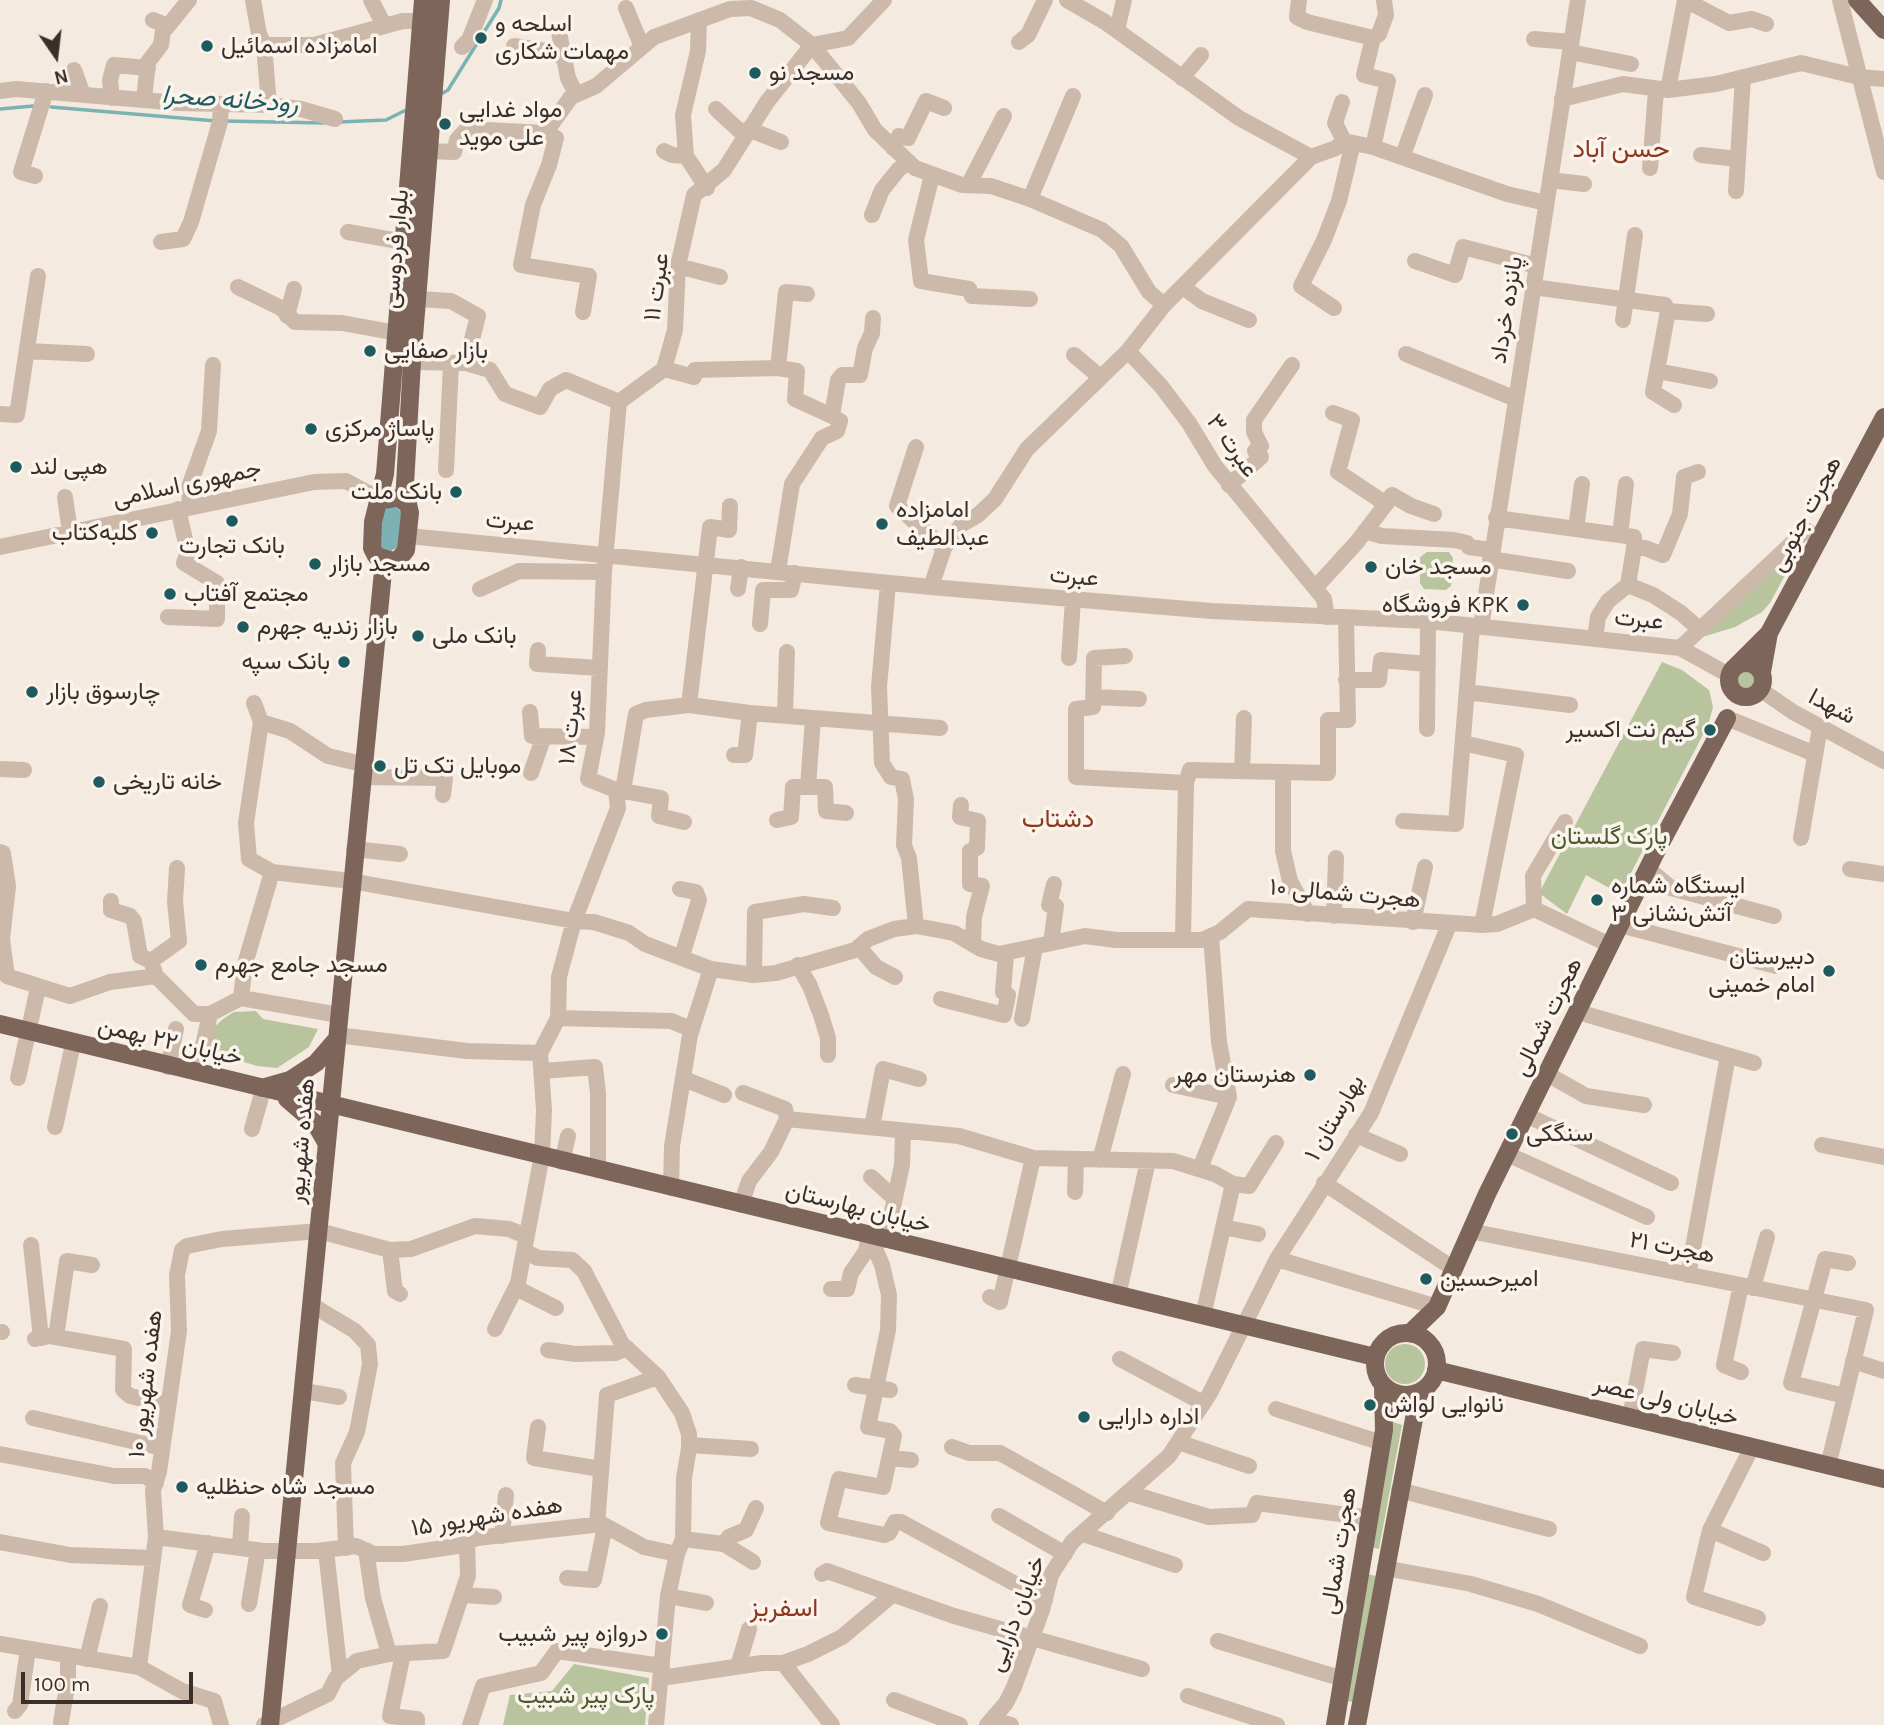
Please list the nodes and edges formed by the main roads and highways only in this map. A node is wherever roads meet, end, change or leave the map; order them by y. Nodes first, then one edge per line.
1 (423, 0) edge
2 (441, 0) edge
3 (1857, 0) edge
4 (430, 22) junction
5 (1884, 30) edge
6 (1884, 417) edge
7 (381, 500) junction
8 (404, 502) junction
9 (384, 561) junction
10 (1769, 632) junction
11 (1731, 674) junction
12 (1759, 686) junction
13 (1727, 718) junction
14 (0, 1024) edge
15 (336, 1037) junction
16 (267, 1091) junction
17 (330, 1106) junction
18 (327, 1143) junction
19 (1437, 1307) junction
20 (1410, 1333) junction
21 (1432, 1347) junction
22 (1376, 1357) junction
23 (1436, 1370) junction
24 (1383, 1385) junction
25 (1419, 1392) junction
26 (1884, 1479) edge
27 (268, 1724) edge
28 (1335, 1725) edge
29 (1357, 1725) edge

1 - 4 main road, بلوار فردوسی
2 - 4 main road, بلوار فردوسی
3 - 5 main road
4 - 7 main road, بلوار فردوسی
4 - 8 main road, بلوار فردوسی
6 - 10 main road, هجرت جنوبی
7 - 8 main road
7 - 9 main road, بلوار فردوسی
8 - 9 main road, بلوار فردوسی
9 - 15 main road, هفده شهریور
10 - 11 main road
10 - 12 main road
11 - 12 main road
11 - 12 main road
11 - 13 main road
12 - 13 main road
13 - 19 main road, هجرت شمالی
14 - 16 main road, خیابان ۲۲ بهمن
15 - 16 main road
15 - 17 main road, هفده شهریور
16 - 17 main road, خیابان ۲۲ بهمن
16 - 18 main road
17 - 18 main road, هفده شهریور
17 - 22 main road, خیابان بهارستان
18 - 27 main road, هفده شهریور
19 - 20 main road, هجرت شمالی
19 - 21 main road
20 - 21 main road
20 - 22 main road
21 - 23 main road
22 - 24 main road
23 - 25 main road
23 - 26 main road, خیابان ولی عصر
24 - 25 main road
24 - 28 main road, هجرت شمالی
25 - 29 main road, هجرت شمالی

